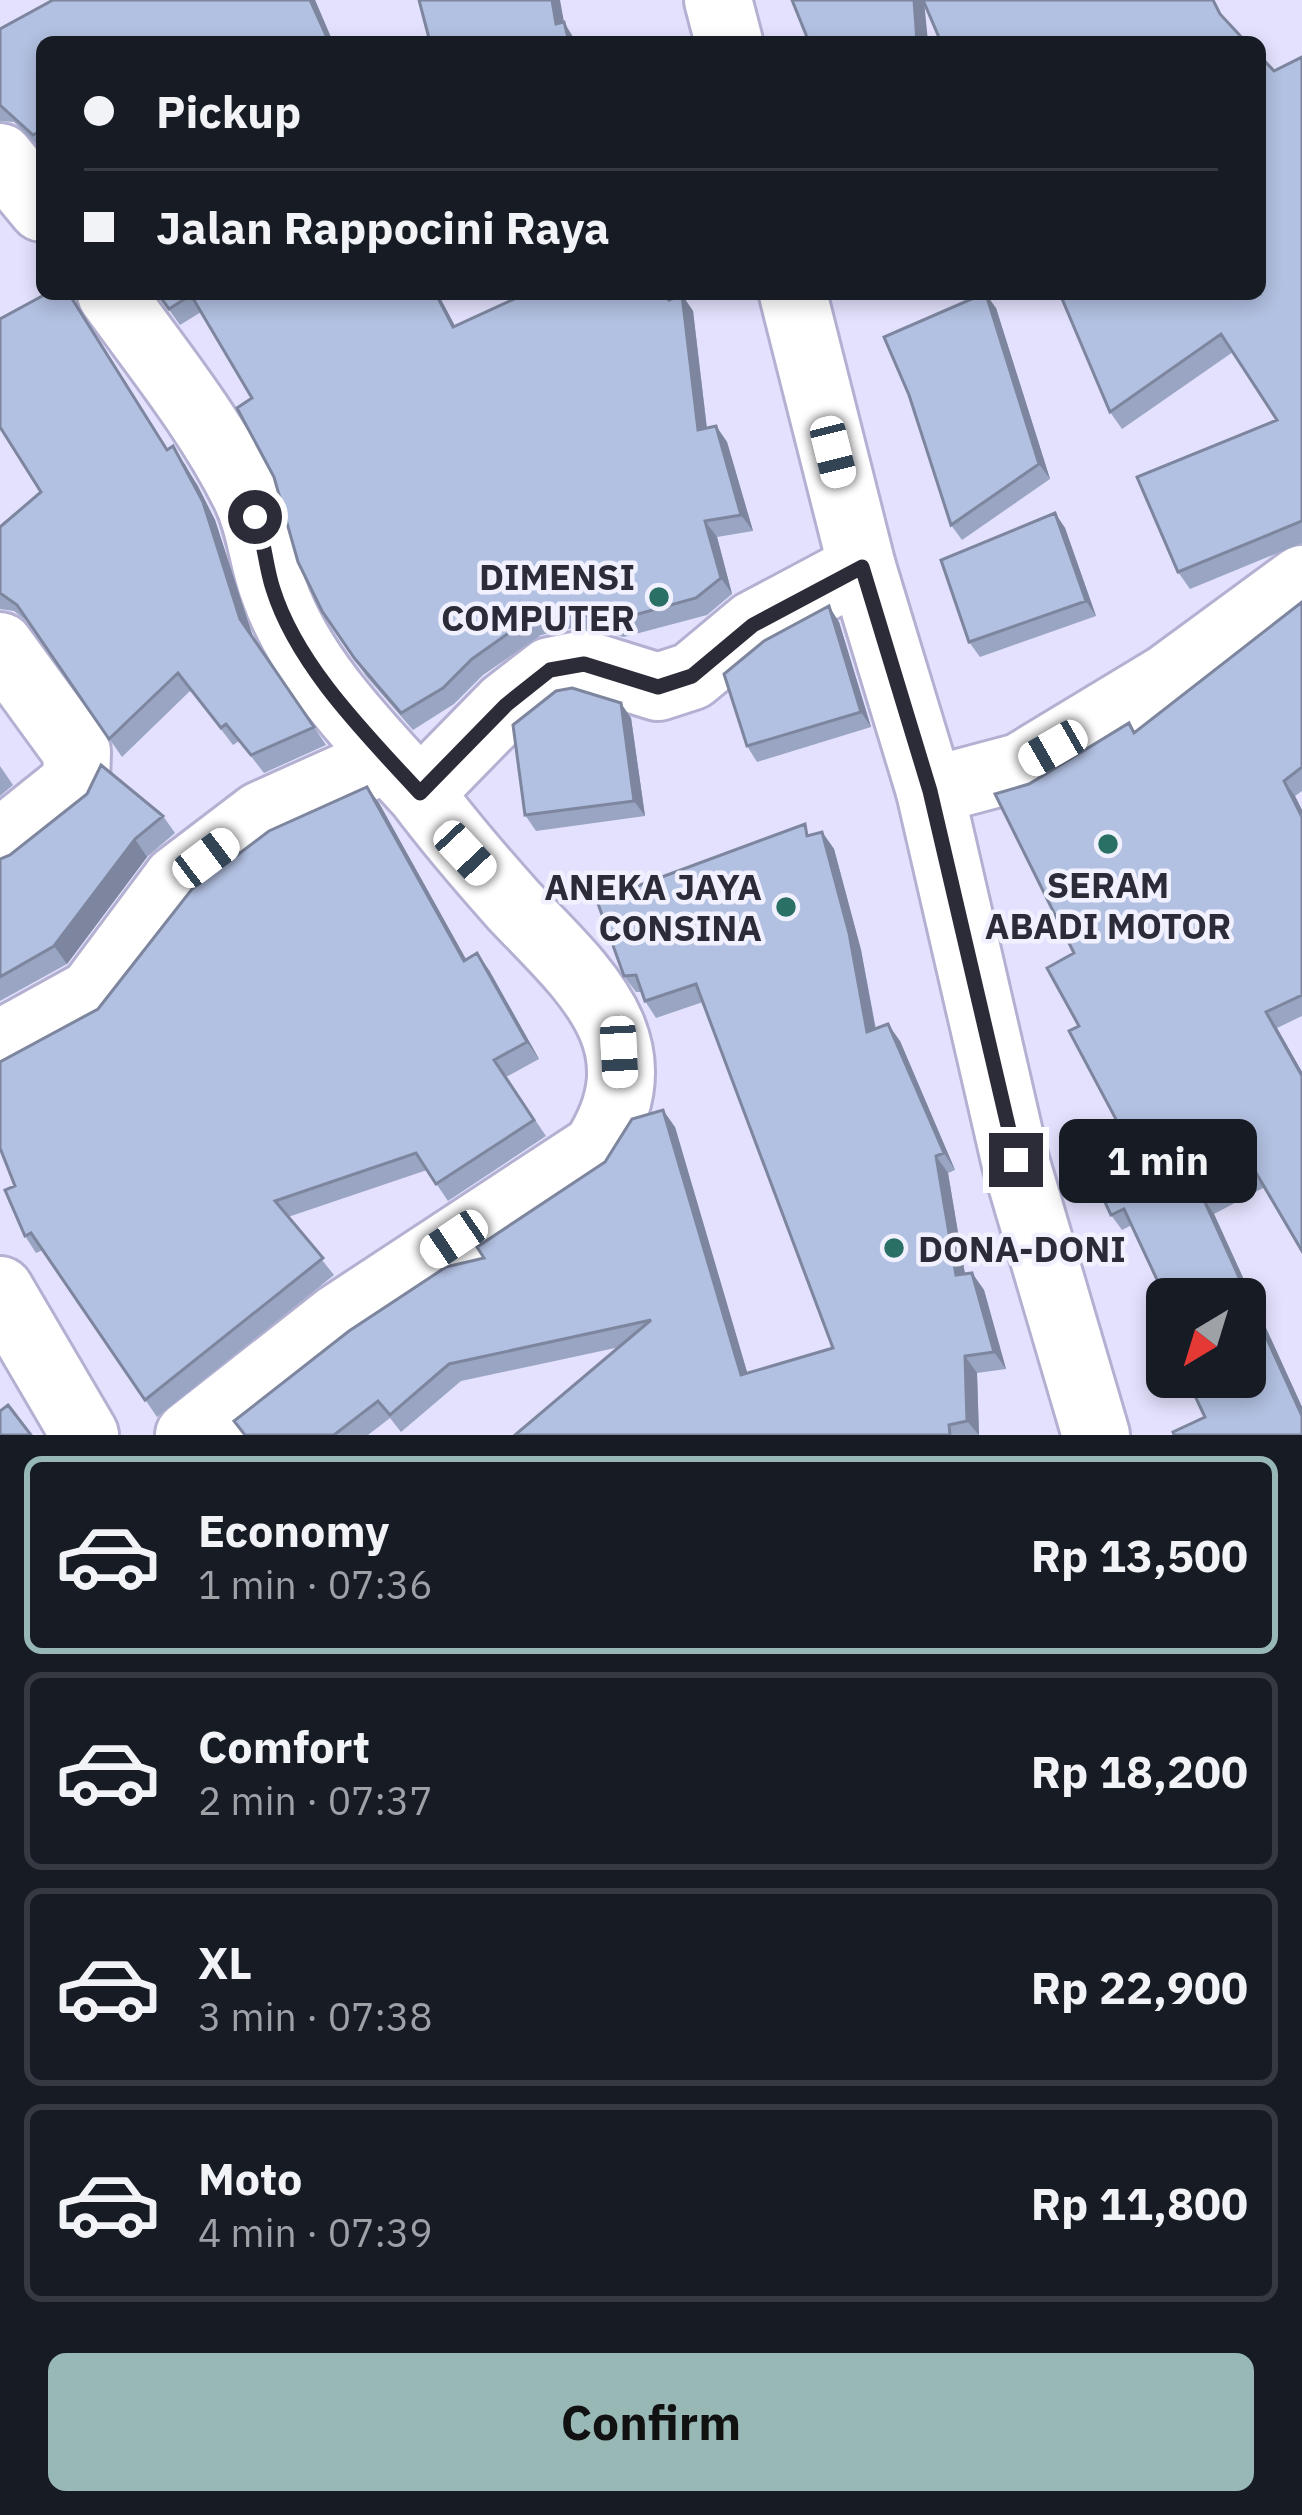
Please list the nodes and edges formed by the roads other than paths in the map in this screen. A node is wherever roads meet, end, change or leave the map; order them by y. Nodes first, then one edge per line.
1 (718, 0) edge
2 (727, 36) edge
3 (0, 157) edge
4 (36, 201) edge
5 (114, 300) edge
6 (795, 300) edge
7 (862, 567) junction
8 (1302, 578) edge
9 (0, 646) edge
10 (404, 776) junction
11 (930, 791) junction
12 (0, 843) edge
13 (0, 1044) edge
14 (0, 1290) edge
15 (85, 1435) edge
16 (189, 1435) edge
17 (1096, 1435) edge

1 - 2 street
3 - 4 street
5 - 10 street
6 - 7 street
7 - 10 street
7 - 11 street
8 - 11 street
9 - 12 street
10 - 13 street
10 - 16 street
11 - 17 street
14 - 15 street

